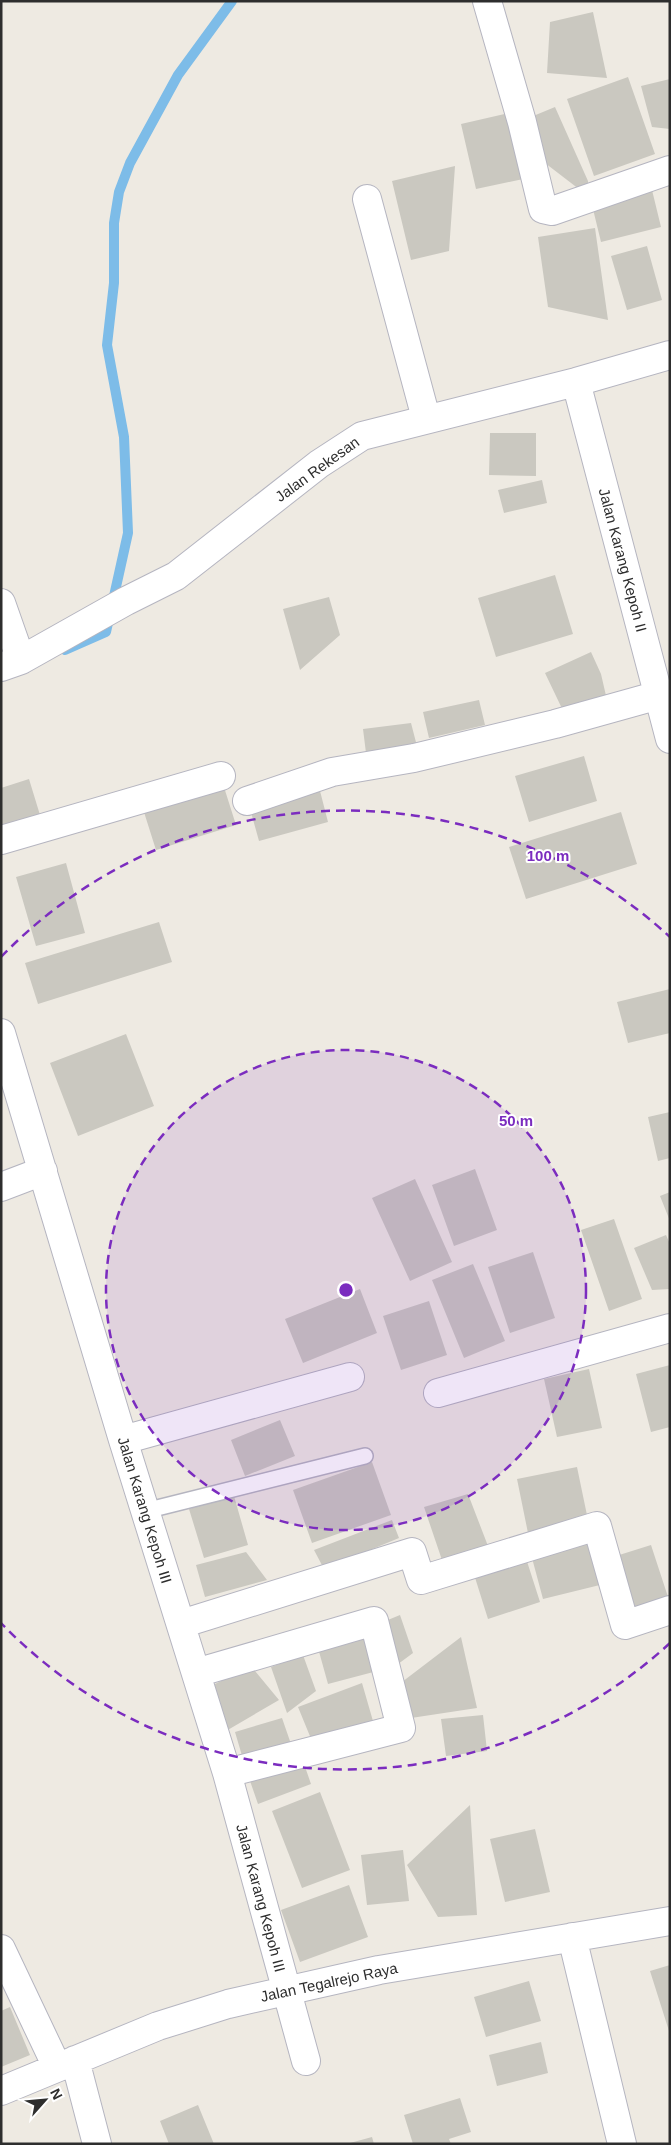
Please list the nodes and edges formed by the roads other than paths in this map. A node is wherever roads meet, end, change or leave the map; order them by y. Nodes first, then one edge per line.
1 (487, 1) edge
2 (670, 170) edge
3 (367, 199) dead end
4 (670, 356) edge
5 (576, 382) junction
6 (426, 418) junction
7 (1, 603) edge
8 (11, 664) edge
9 (659, 695) junction
10 (670, 739) edge
11 (221, 776) dead end
12 (246, 801) dead end
13 (1, 840) edge
14 (1, 1033) edge
15 (9, 1089) edge
16 (43, 1172) junction
17 (1, 1187) edge
18 (670, 1328) edge
19 (350, 1377) dead end
20 (438, 1393) dead end
21 (123, 1440) junction
22 (365, 1456) dead end
23 (145, 1511) junction
24 (670, 1610) edge
25 (181, 1624) junction
26 (196, 1673) junction
27 (227, 1773) junction
28 (670, 1921) edge
29 (572, 1937) junction
30 (1, 1949) edge
31 (286, 1989) junction
32 (306, 2061) dead end
33 (66, 2064) junction
34 (1, 2091) edge
35 (97, 2144) edge
36 (622, 2144) edge

1 - 2 street
3 - 6 street
4 - 5 street, Jalan Rekesan
5 - 6 street, Jalan Rekesan
5 - 9 street, Jalan Karang Kepoh II
6 - 8 street, Jalan Rekesan
7 - 8 street
9 - 10 street, Jalan Karang Kepoh II
9 - 12 street
11 - 13 street
14 - 15 street, Jalan Karang Kepoh III
15 - 16 street, Jalan Karang Kepoh III
16 - 17 street
16 - 21 street, Jalan Karang Kepoh III
18 - 20 street
19 - 21 street
21 - 23 street, Jalan Karang Kepoh III
22 - 23 lane
23 - 25 street, Jalan Karang Kepoh III
24 - 25 street
25 - 26 street, Jalan Karang Kepoh III
26 - 27 street, Jalan Karang Kepoh III
26 - 27 street
27 - 31 street, Jalan Karang Kepoh III
28 - 29 street, Jalan Tegalrejo Raya
29 - 31 street, Jalan Tegalrejo Raya
29 - 36 street
30 - 33 street
31 - 32 street, Jalan Karang Kepoh III
31 - 33 street, Jalan Tegalrejo Raya
33 - 34 street, Jalan Tegalrejo Raya
33 - 35 street

